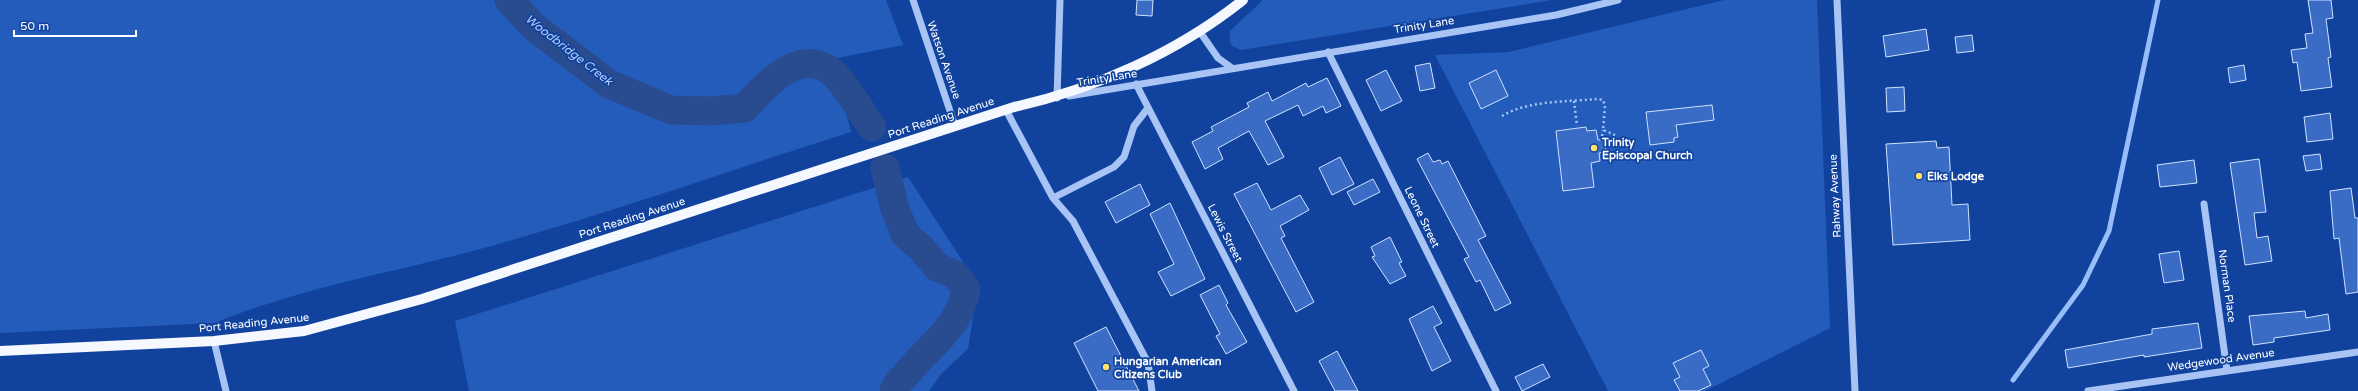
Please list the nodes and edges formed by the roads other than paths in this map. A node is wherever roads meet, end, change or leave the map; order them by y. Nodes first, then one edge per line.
1 (913, 0) edge
2 (1060, 0) edge
3 (1243, 0) edge
4 (1618, 0) edge
5 (1837, 0) edge
6 (1200, 32) junction
7 (1328, 52) junction
8 (1232, 68) junction
9 (1136, 84) junction
10 (1056, 98) junction
11 (1148, 108) junction
12 (1006, 110) junction
13 (955, 126) junction
14 (1053, 198) junction
15 (2204, 204) dead end
16 (214, 341) junction
17 (0, 351) edge
18 (2358, 352) edge
19 (2227, 371) junction
20 (226, 391) edge
21 (1152, 391) edge
22 (1294, 391) edge
23 (1496, 391) edge
24 (1855, 391) edge
25 (2088, 391) edge

1 - 13 street, Watson Avenue
2 - 10 street
3 - 6 main road, Port Reading Avenue
4 - 7 street, Trinity Lane
5 - 24 street, Rahway Avenue
6 - 8 street
6 - 10 main road, Port Reading Avenue
7 - 8 street, Trinity Lane
7 - 23 street, Leone Street
8 - 9 street, Trinity Lane
9 - 10 street, Trinity Lane
9 - 11 street, Lewis Street
10 - 12 main road, Port Reading Avenue
11 - 14 street
11 - 22 street, Lewis Street
12 - 13 main road, Port Reading Avenue
12 - 14 street
13 - 16 main road, Port Reading Avenue
14 - 21 street
15 - 19 street, Norman Place
16 - 17 main road, Port Reading Avenue
16 - 20 street
18 - 19 street, Wedgewood Avenue
19 - 25 street, Wedgewood Avenue

